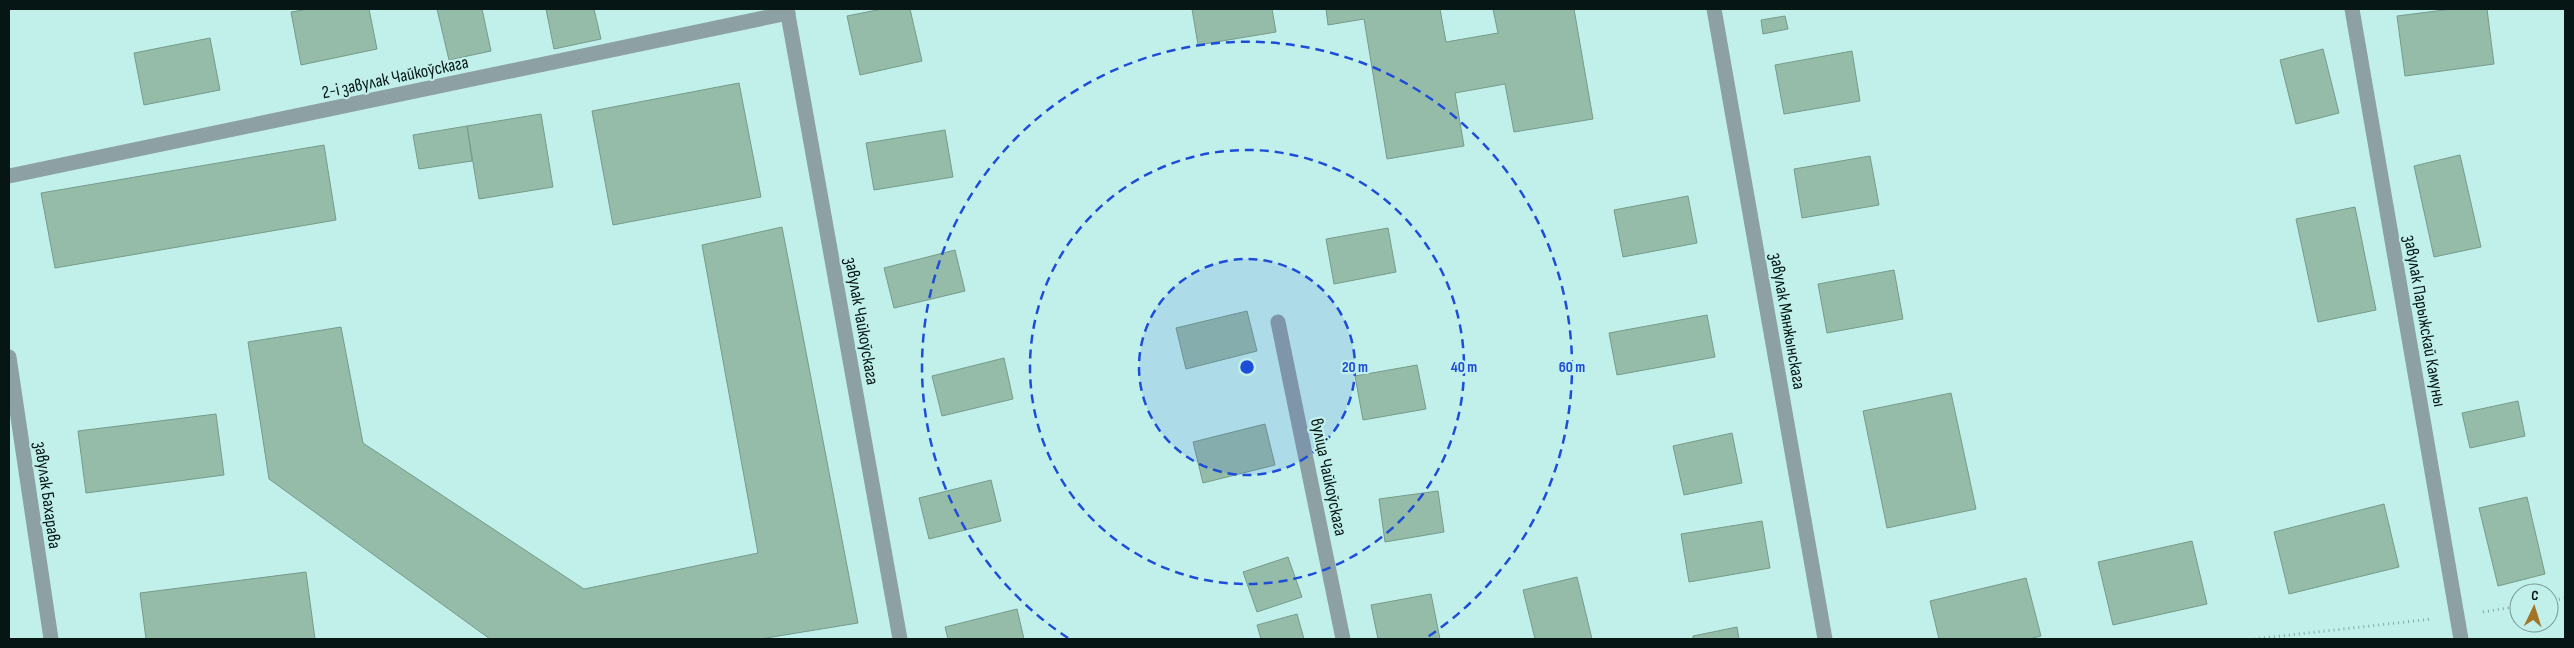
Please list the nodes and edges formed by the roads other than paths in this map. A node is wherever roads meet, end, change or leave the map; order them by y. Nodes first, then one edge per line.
1 (1714, 9) edge
2 (2352, 9) edge
3 (788, 11) edge
4 (9, 176) edge
5 (1278, 322) dead end
6 (9, 357) edge
7 (51, 639) edge
8 (900, 639) edge
9 (1343, 639) edge
10 (1825, 639) edge
11 (2461, 639) edge

1 - 10 street, завулак Мянжынскага
2 - 11 street, завулак Парыжскай Камуны
3 - 4 street, 2-і завулак Чайкоўскага
3 - 8 street, завулак Чайкоўскага
5 - 9 street, вуліца Чайкоўскага
6 - 7 street, завулак Бахарава

